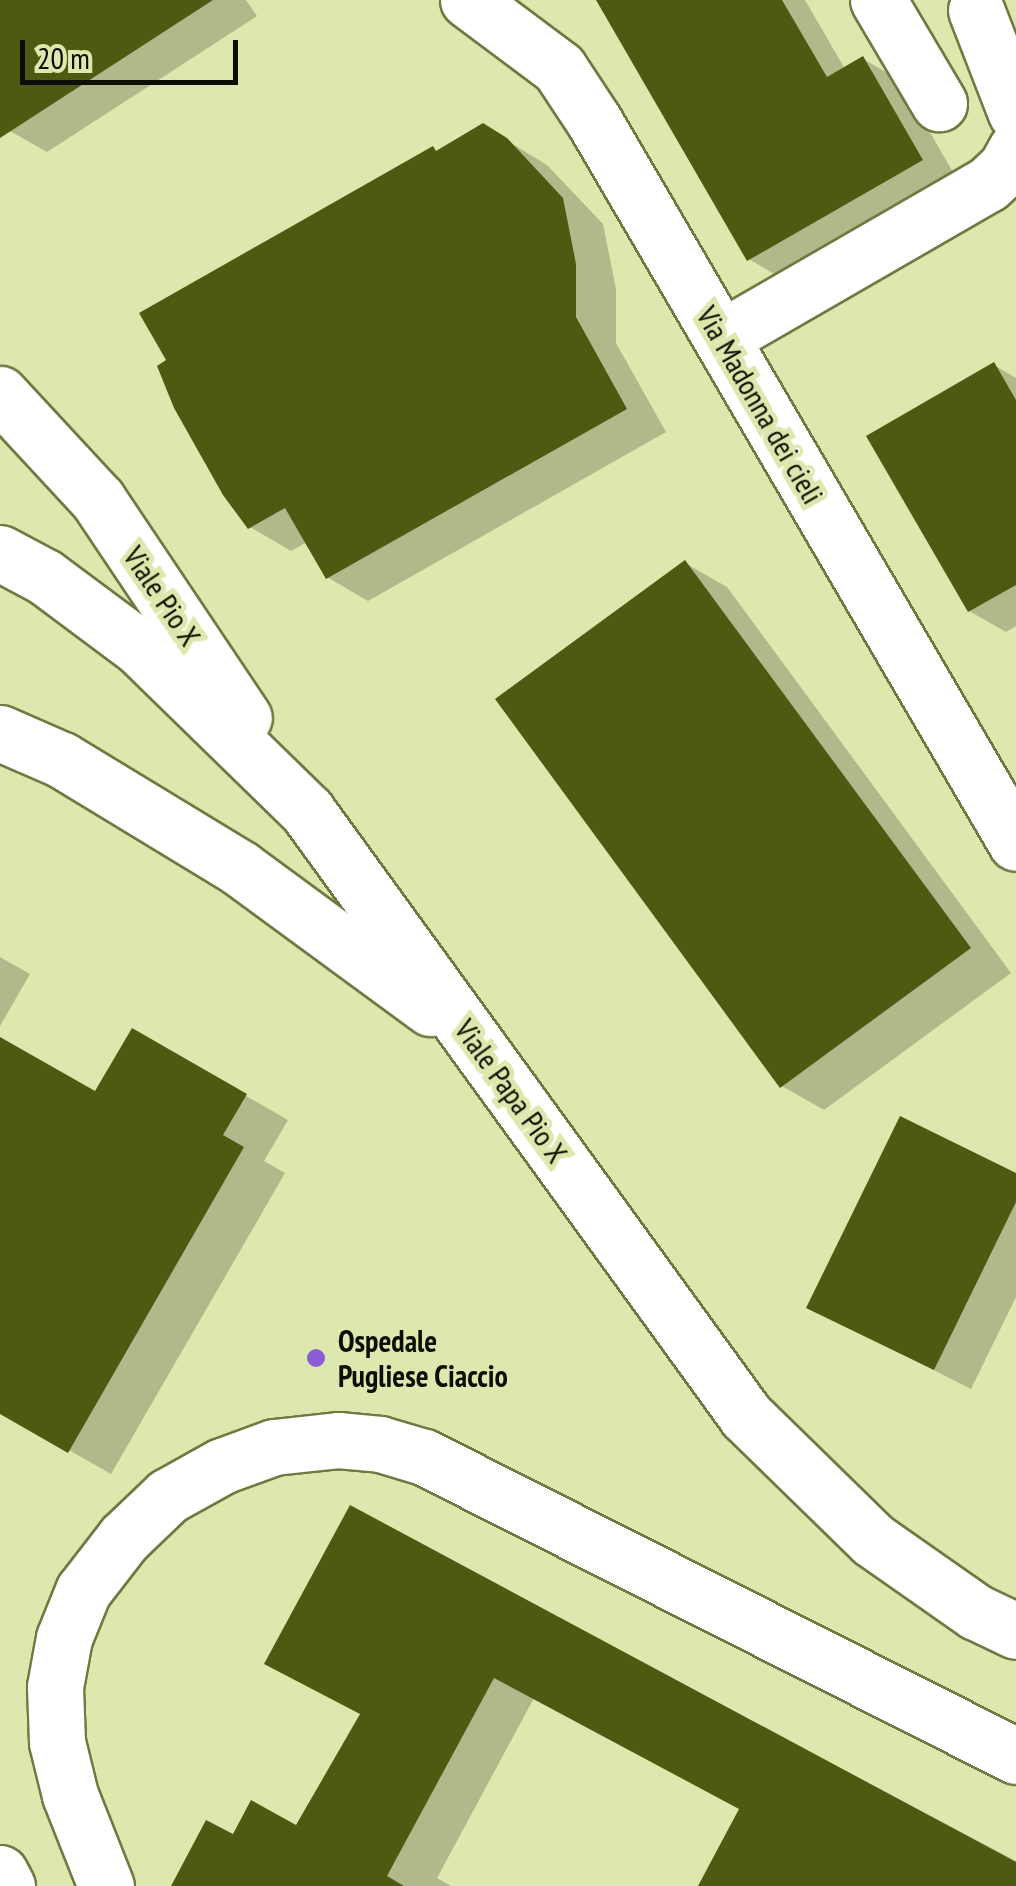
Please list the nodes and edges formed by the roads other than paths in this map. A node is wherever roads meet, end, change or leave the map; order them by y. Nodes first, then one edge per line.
1 (468, 0) edge
2 (878, 0) edge
3 (976, 10) dead end
4 (939, 103) dead end
5 (1016, 113) edge
6 (1016, 149) edge
7 (720, 338) junction
8 (0, 394) edge
9 (0, 553) edge
10 (0, 733) edge
11 (308, 812) junction
12 (1016, 843) edge
13 (474, 1041) junction
14 (1016, 1631) edge
15 (1016, 1756) edge
16 (0, 1872) edge
17 (8, 1886) edge
18 (106, 1886) edge

1 - 7 street, Via Madonna dei cieli
2 - 4 street
3 - 5 street
6 - 7 street
7 - 12 street, Via Madonna dei cieli
8 - 11 street, Viale Pio X
9 - 11 street, Viale Papa Pio X
10 - 13 street
11 - 13 street, Viale Papa Pio X
13 - 14 street, Viale Papa Pio X
15 - 18 street
16 - 17 street

